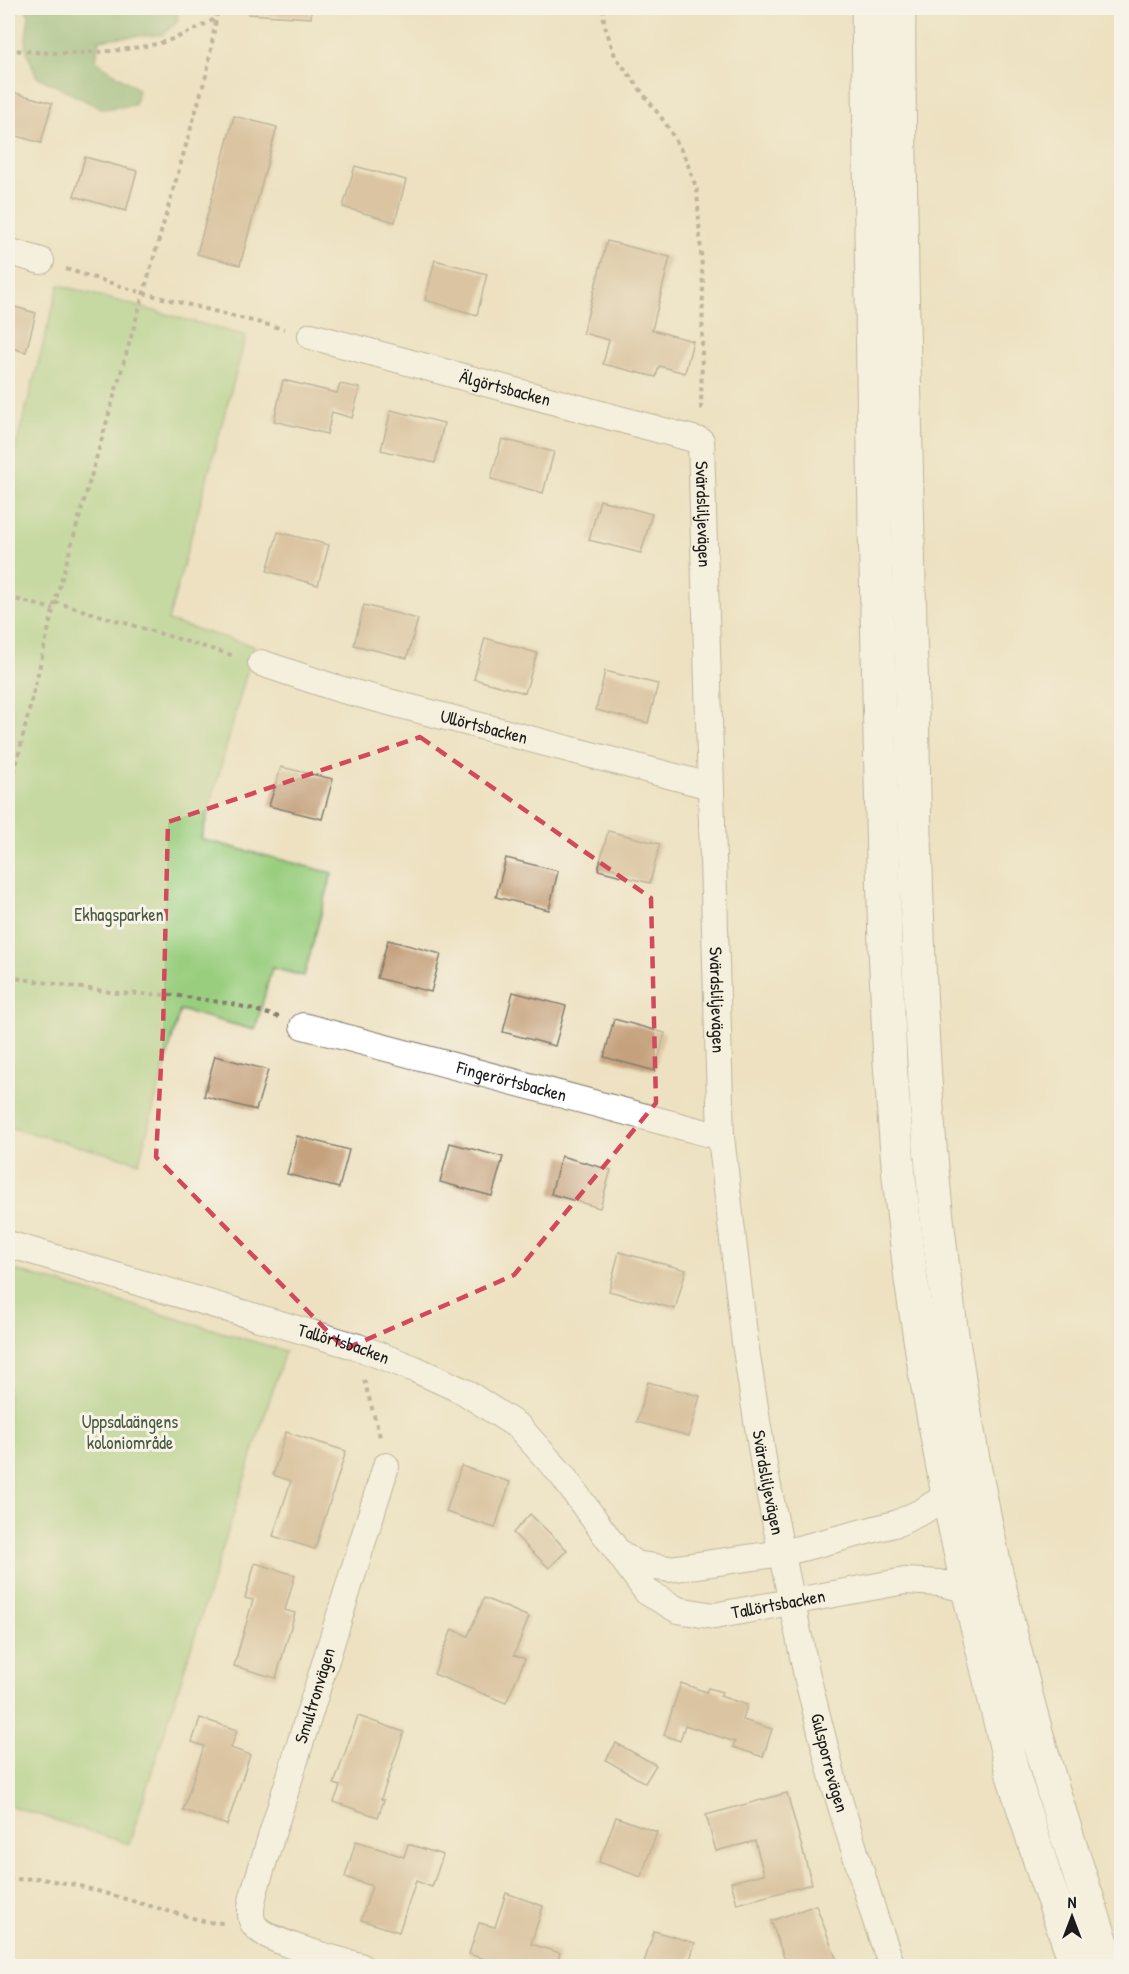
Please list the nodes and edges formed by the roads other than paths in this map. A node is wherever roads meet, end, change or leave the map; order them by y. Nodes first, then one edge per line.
1 (868, 8) edge
2 (899, 8) edge
3 (8, 251) edge
4 (41, 261) road end
5 (311, 336) road end
6 (701, 441) joint
7 (261, 663) road end
8 (710, 786) junction
9 (303, 1026) dead end
10 (721, 1137) junction
11 (8, 1244) edge
12 (386, 1466) road end
13 (948, 1495) junction
14 (614, 1549) junction
15 (783, 1553) junction
16 (968, 1589) junction
17 (792, 1600) junction
18 (360, 1966) edge
19 (892, 1966) edge
20 (1077, 1966) edge
21 (1110, 1966) edge

1 - 13 highway
2 - 21 highway
3 - 4 street
5 - 6 street, Älgörtsbacken
6 - 8 street, Svärdsliljevägen
7 - 8 street, Ullörtsbacken
8 - 10 street, Svärdsliljevägen
9 - 10 street, Fingerörtsbacken
10 - 15 street, Svärdsliljevägen
11 - 14 street, Tallörtsbacken
12 - 18 street, Smultronvägen
13 - 15 street, Tallörtsbacken
13 - 16 highway
14 - 15 street, Tallörtsbacken
14 - 17 street, Tallörtsbacken
15 - 17 street, Gulsporrevägen
16 - 17 street, Tallörtsbacken
16 - 20 highway
17 - 19 street, Gulsporrevägen

